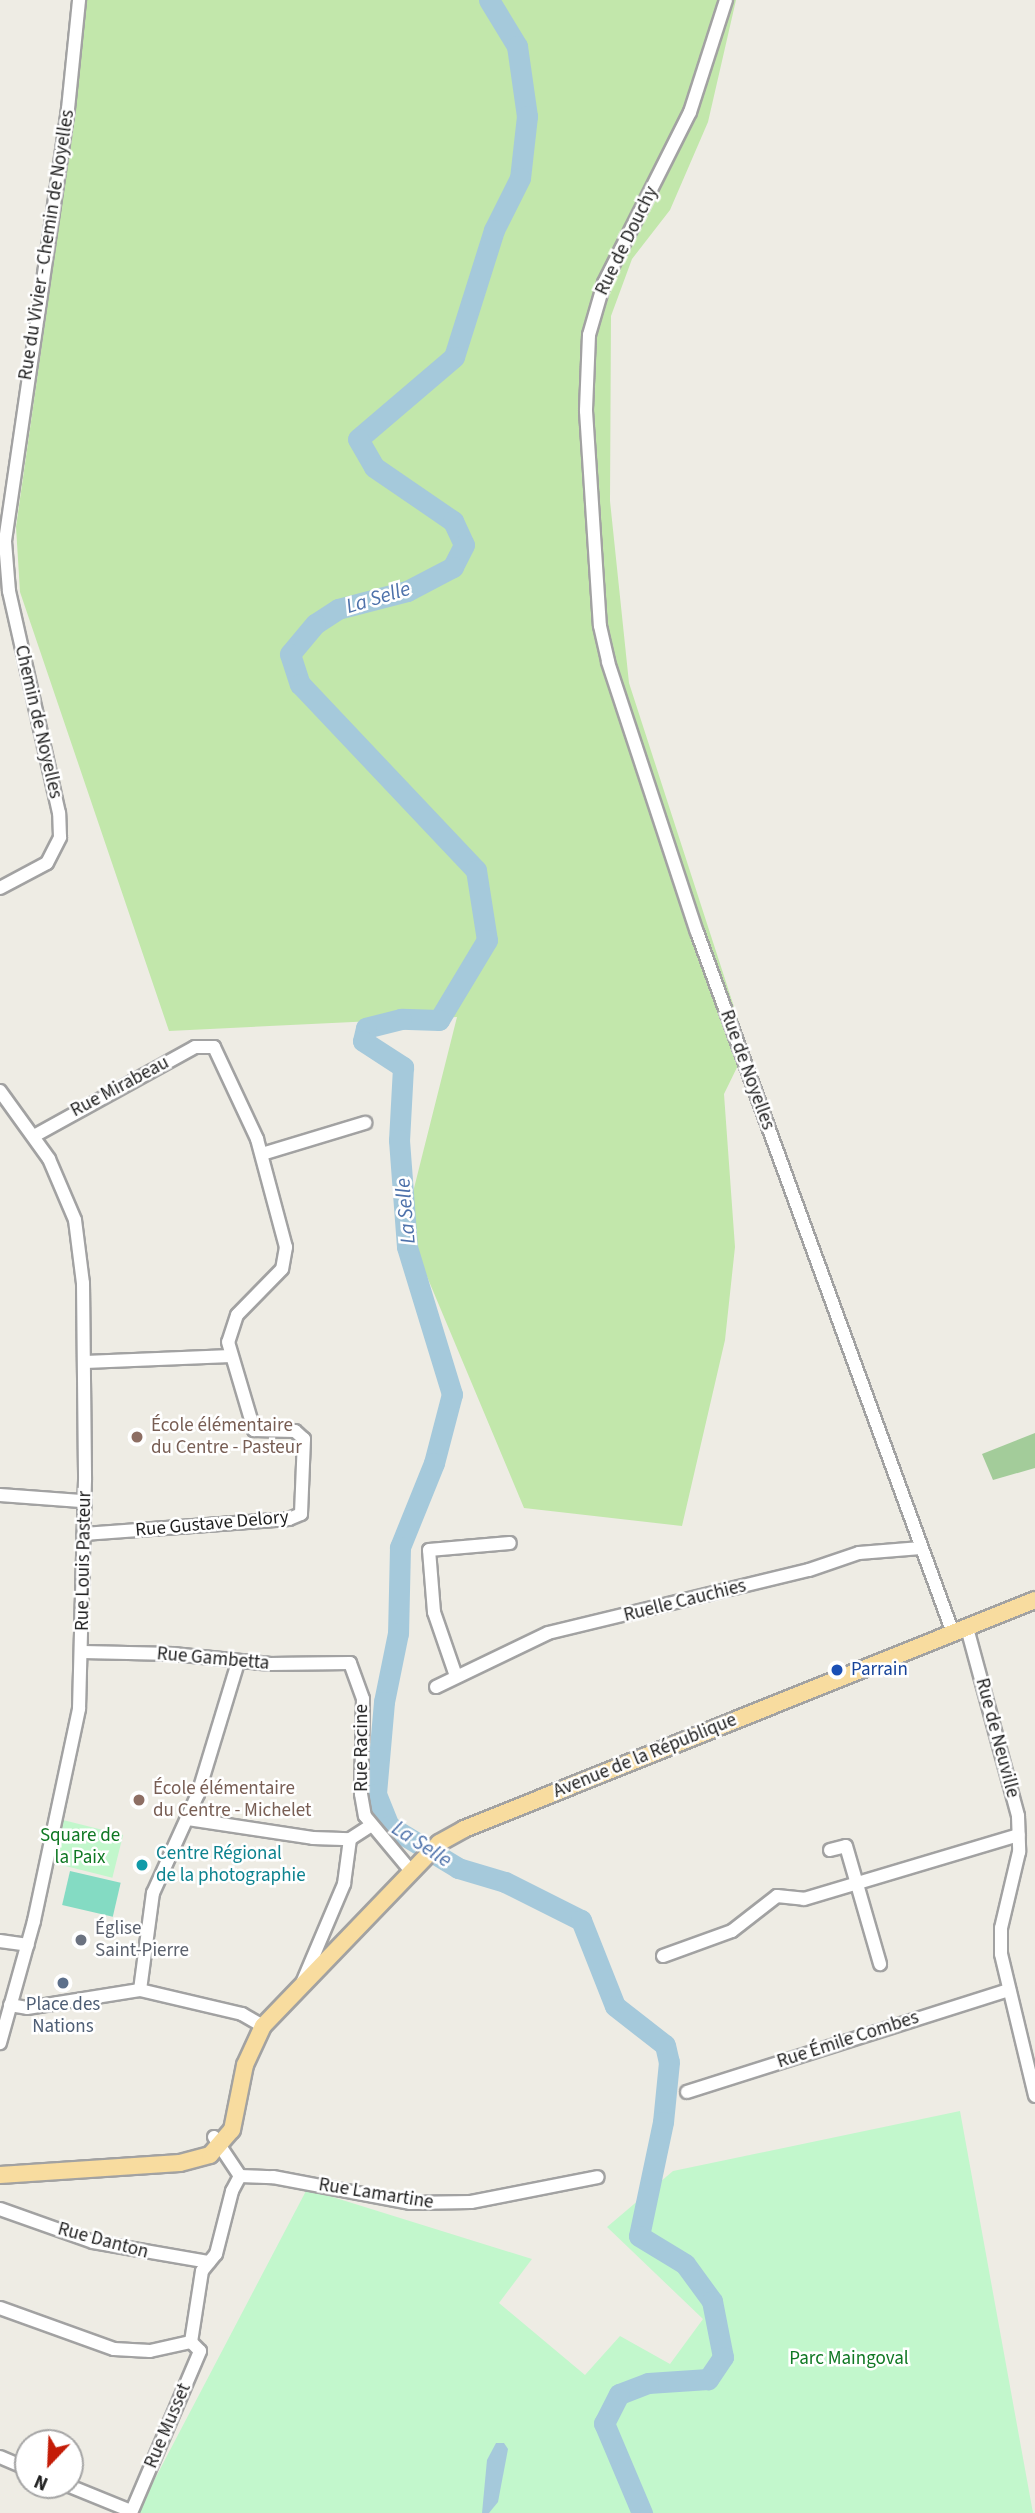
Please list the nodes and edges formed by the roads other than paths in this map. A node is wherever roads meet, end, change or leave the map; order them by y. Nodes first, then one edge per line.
1 (79, 0) edge
2 (726, 0) edge
3 (10, 490) joint
4 (591, 494) joint
5 (0, 888) edge
6 (0, 1091) edge
7 (365, 1123) dead end
8 (34, 1136) junction
9 (262, 1154) junction
10 (231, 1356) junction
11 (85, 1362) junction
12 (0, 1495) edge
13 (81, 1501) junction
14 (84, 1534) junction
15 (510, 1543) dead end
16 (921, 1548) junction
17 (1035, 1600) edge
18 (960, 1630) junction
19 (83, 1652) junction
20 (238, 1661) junction
21 (342, 1661) joint
22 (456, 1676) junction
23 (436, 1686) dead end
24 (188, 1819) junction
25 (370, 1826) junction
26 (1019, 1835) junction
27 (350, 1839) junction
28 (830, 1850) dead end
29 (414, 1865) junction
30 (857, 1883) junction
31 (0, 1941) edge
32 (28, 1945) junction
33 (663, 1956) dead end
34 (880, 1964) dead end
35 (302, 1983) junction
36 (140, 1990) junction
37 (1009, 1990) junction
38 (10, 2006) junction
39 (263, 2026) junction
40 (0, 2043) edge
41 (687, 2092) dead end
42 (1035, 2096) edge
43 (218, 2141) junction
44 (0, 2166) edge
45 (0, 2175) edge
46 (240, 2176) junction
47 (598, 2177) dead end
48 (0, 2209) edge
49 (209, 2262) junction
50 (0, 2308) edge
51 (191, 2342) junction
52 (84, 2492) edge
53 (131, 2512) edge

1 - 3 street, Rue du Vivier - Chemin de Noyelles
2 - 4 street, Rue de Douchy
3 - 5 street, Chemin de Noyelles
4 - 16 street, Rue de Noyelles
6 - 8 street, Rue Louis Pasteur
7 - 9 street
8 - 9 street, Rue Mirabeau
8 - 11 street, Rue Louis Pasteur
9 - 10 street
10 - 11 street
10 - 14 street, Rue Gustave Delory
11 - 13 street, Rue Louis Pasteur
12 - 13 street
13 - 14 street, Rue Louis Pasteur
14 - 19 street, Rue Louis Pasteur
15 - 22 street
16 - 18 street, Rue de Noyelles
16 - 22 street, Ruelle Cauchies
17 - 18 main road, Avenue de la République
18 - 26 street, Rue de Neuville
18 - 29 main road, Avenue de la République
19 - 20 street, Rue Gambetta
19 - 32 street, Rue Louis Pasteur
20 - 21 street, Rue Gambetta
20 - 24 street
21 - 25 street, Rue Racine
22 - 23 street, Ruelle Cauchies
24 - 27 street
24 - 36 street
25 - 27 street
25 - 29 street, Rue Racine
26 - 30 street
26 - 37 street, Rue de Neuville
27 - 35 street, Avenue de la République
28 - 30 street
29 - 35 main road, Avenue de la République
30 - 33 street
30 - 34 street
31 - 32 street
32 - 38 street, Rue Louis Pasteur
35 - 39 main road, Avenue de la République
36 - 38 street
36 - 39 street
37 - 41 street, Rue Émile Combes
37 - 42 street, Rue de Neuville
38 - 40 street, Rue Louis Pasteur
39 - 43 main road, Avenue de la République
43 - 44 main road
43 - 45 main road
43 - 46 street
46 - 47 street, Rue Lamartine
46 - 49 street
48 - 49 street, Rue Danton
49 - 51 street
50 - 51 street
51 - 53 street, Rue Musset
52 - 53 street

